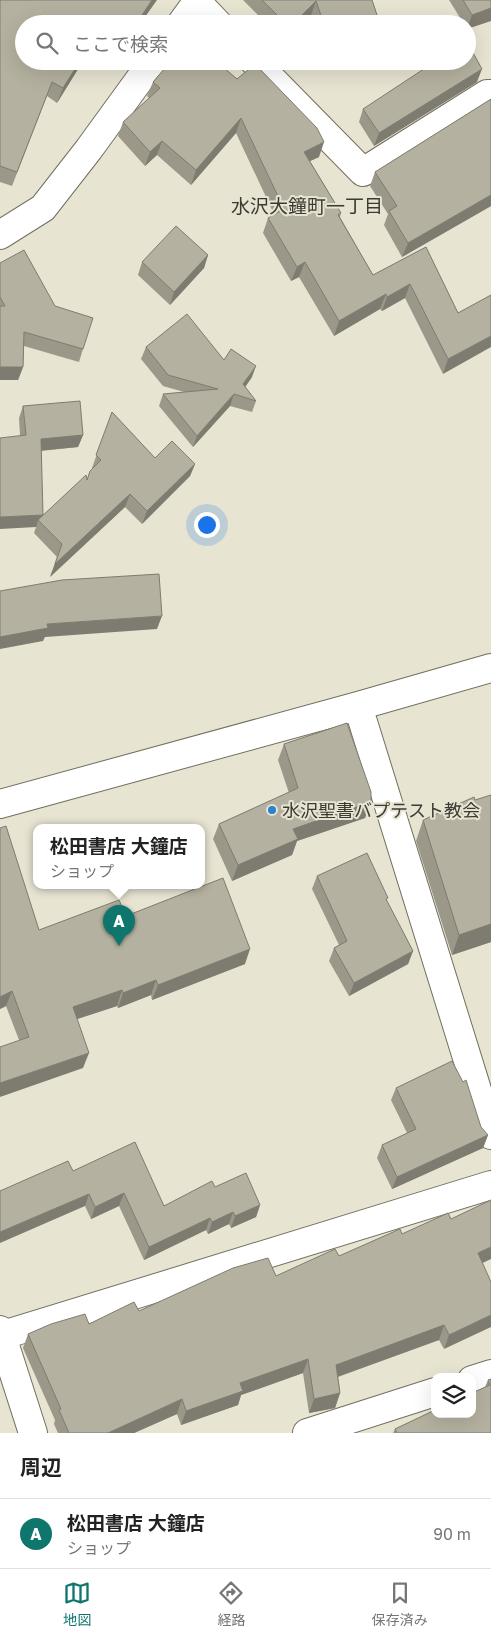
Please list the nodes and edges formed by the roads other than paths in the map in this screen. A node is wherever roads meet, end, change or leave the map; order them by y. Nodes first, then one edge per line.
1 (147, 70) edge
2 (263, 70) edge
3 (491, 94) edge
4 (0, 235) edge
5 (491, 668) edge
6 (358, 706) junction
7 (0, 804) edge
8 (491, 1135) edge
9 (491, 1186) edge
10 (0, 1334) edge
11 (491, 1374) edge
12 (476, 1379) edge
13 (431, 1394) edge
14 (364, 1424) edge
15 (33, 1433) edge
16 (307, 1433) edge

1 - 4 street
2 - 3 street
5 - 6 street
6 - 7 street
6 - 8 street
9 - 10 street
10 - 15 street
11 - 12 street
13 - 14 street
14 - 16 street

